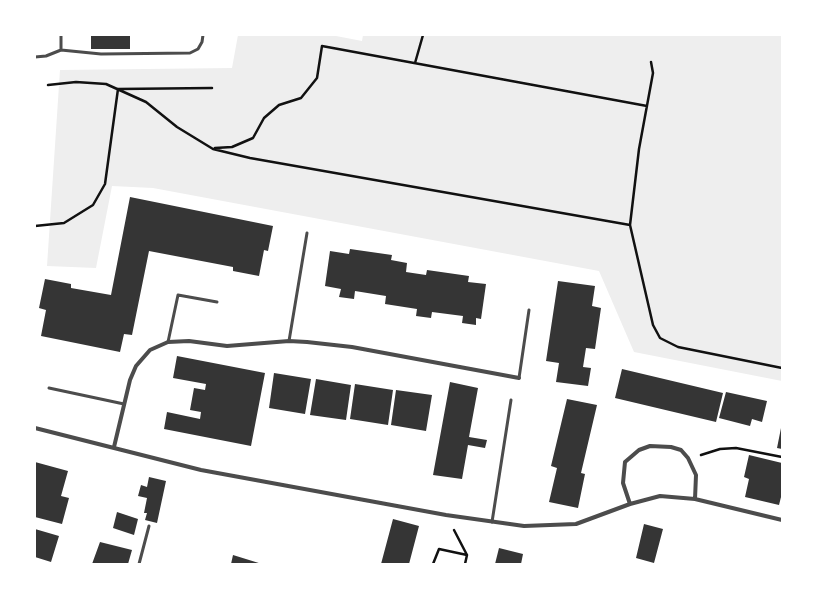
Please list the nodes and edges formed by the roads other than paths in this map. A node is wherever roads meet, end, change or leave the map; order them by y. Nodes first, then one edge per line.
1 (61, 35) edge
2 (202, 35) edge
3 (61, 50) junction
4 (35, 57) edge
5 (307, 233) dead end
6 (217, 302) dead end
7 (530, 310) dead end
8 (289, 341) junction
9 (168, 342) junction
10 (519, 378) joint
11 (49, 388) dead end
12 (511, 400) dead end
13 (124, 404) junction
14 (35, 428) edge
15 (114, 446) junction
16 (695, 499) junction
17 (630, 504) junction
18 (782, 520) edge
19 (492, 522) junction
20 (148, 526) dead end
21 (139, 564) edge

1 - 3 lane
2 - 3 lane
3 - 4 lane
5 - 8 lane
6 - 9 lane
7 - 10 lane
8 - 9 street
8 - 10 street
9 - 13 street
11 - 13 lane
12 - 19 lane
13 - 15 street
14 - 15 street
15 - 19 street
16 - 17 street
16 - 17 street
16 - 18 street
17 - 19 street
20 - 21 lane

